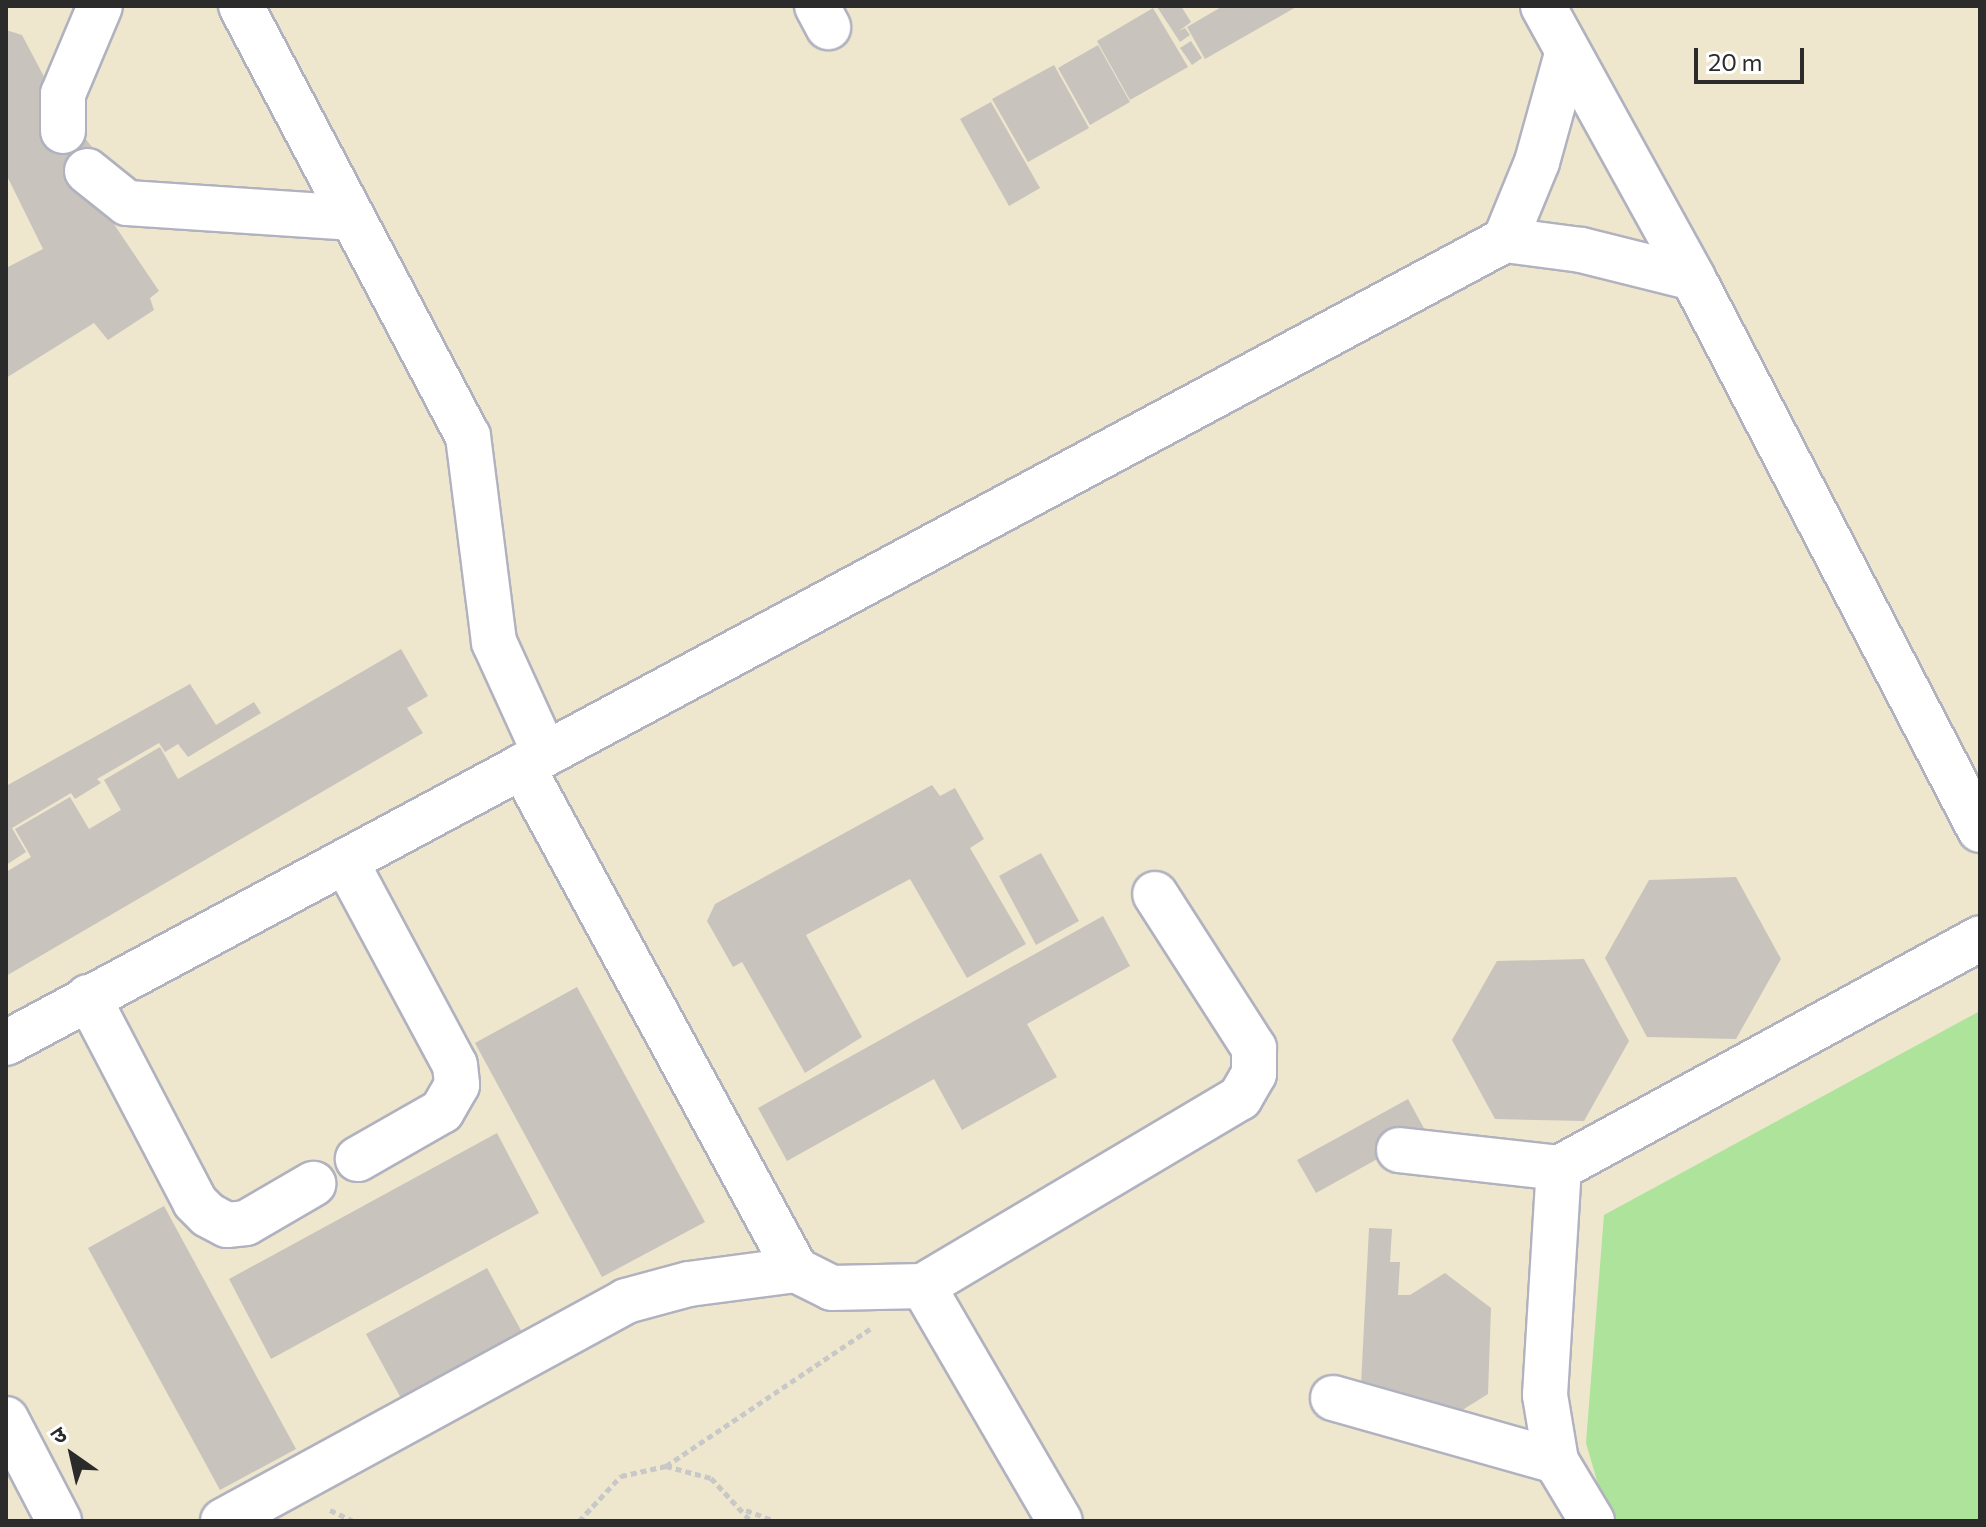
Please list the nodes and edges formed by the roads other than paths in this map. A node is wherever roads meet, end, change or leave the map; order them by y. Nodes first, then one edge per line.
1 (100, 6) edge
2 (241, 6) edge
3 (1543, 6) edge
4 (1567, 54) junction
5 (63, 131) dead end
6 (87, 171) dead end
7 (350, 218) junction
8 (1505, 240) junction
9 (1693, 278) junction
10 (534, 760) junction
11 (1980, 830) edge
12 (346, 862) junction
13 (1155, 894) dead end
14 (1980, 938) edge
15 (88, 997) junction
16 (6, 1043) edge
17 (1399, 1150) dead end
18 (358, 1159) dead end
19 (1559, 1168) junction
20 (313, 1184) dead end
21 (796, 1270) junction
22 (923, 1286) junction
23 (1333, 1398) dead end
24 (8, 1427) edge
25 (1556, 1461) junction
26 (59, 1521) edge
27 (223, 1521) edge
28 (1060, 1521) edge
29 (1592, 1521) edge

1 - 5 street
2 - 7 street
3 - 4 street
4 - 8 street
4 - 9 street
6 - 7 street
7 - 10 street
8 - 9 street
8 - 10 street
9 - 11 street
10 - 12 street
10 - 21 street
12 - 15 street
12 - 18 street
13 - 22 street
14 - 19 street
15 - 16 street
15 - 20 street
17 - 19 street
19 - 25 street
21 - 22 street
21 - 27 street
22 - 28 street
23 - 25 street
24 - 26 street
25 - 29 street

